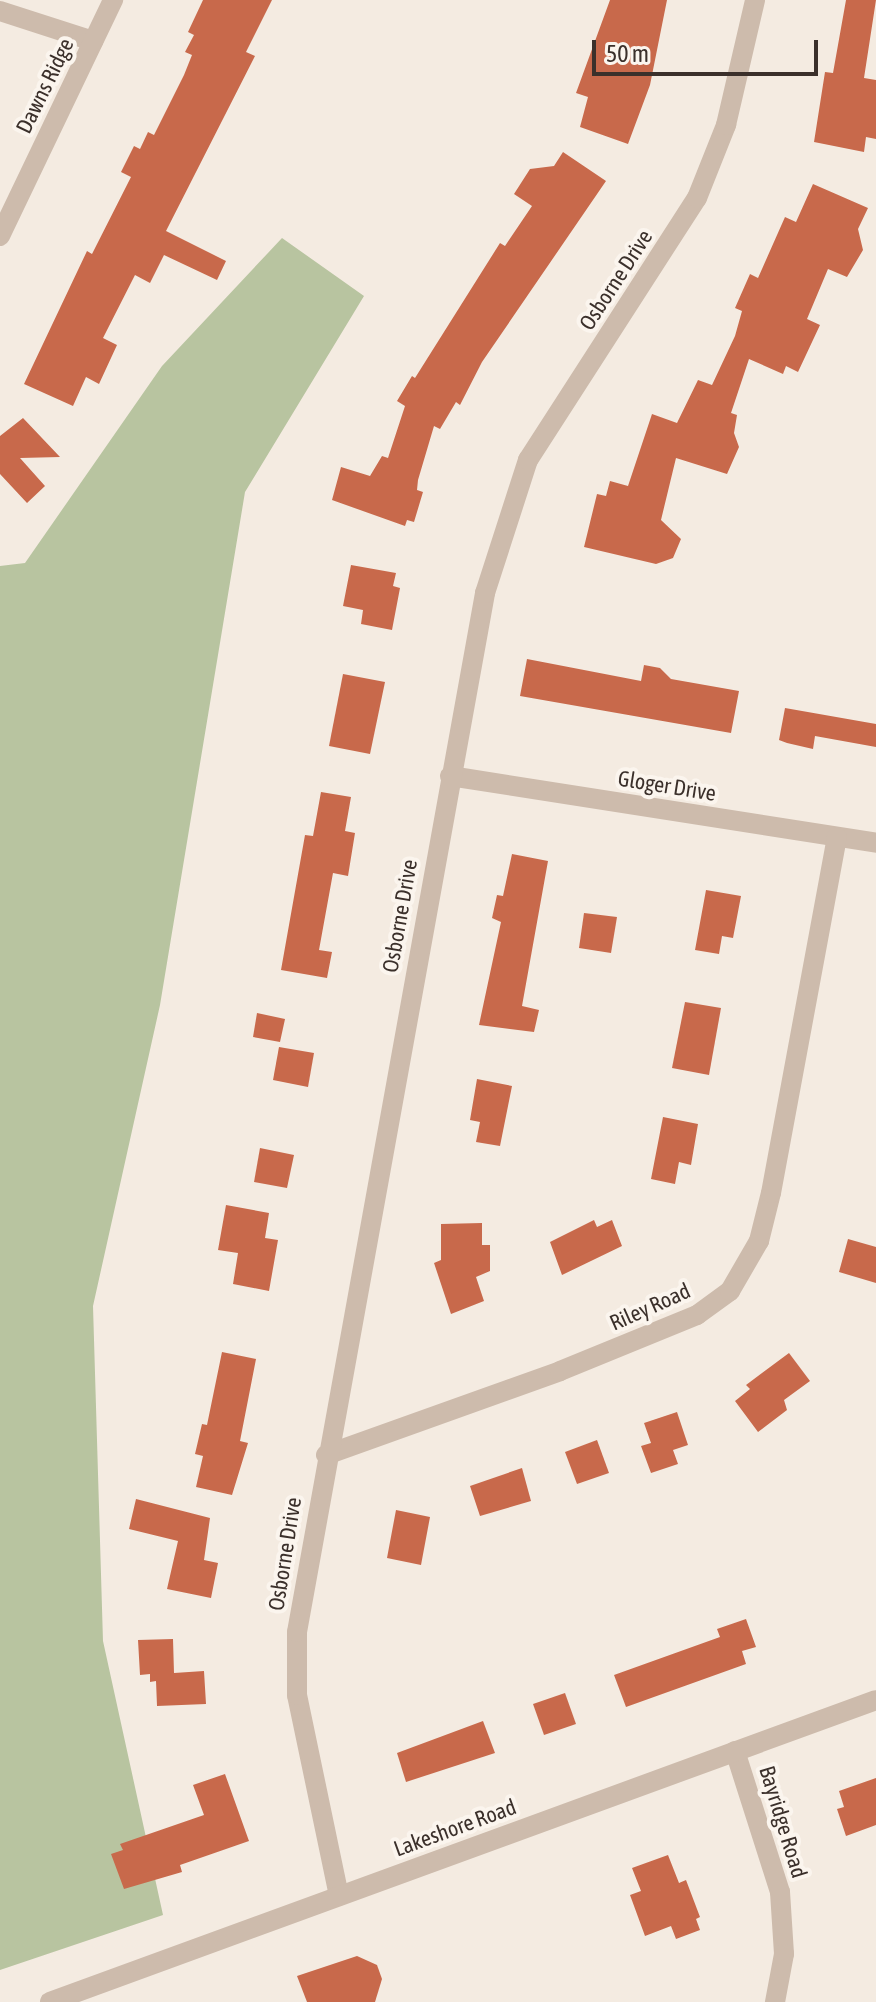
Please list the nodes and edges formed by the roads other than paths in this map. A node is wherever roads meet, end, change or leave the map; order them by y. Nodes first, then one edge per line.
1 (113, 0) edge
2 (755, 0) edge
3 (0, 11) edge
4 (93, 41) junction
5 (0, 236) edge
6 (450, 776) junction
7 (837, 837) junction
8 (876, 843) edge
9 (326, 1455) junction
10 (876, 1700) edge
11 (735, 1751) junction
12 (339, 1896) junction
13 (50, 2002) edge
14 (775, 2002) edge

1 - 4 street, Dawns Ridge
2 - 6 street, Osborne Drive
3 - 4 street
4 - 5 street, Dawns Ridge
6 - 7 street, Gloger Drive
6 - 9 street, Osborne Drive
7 - 8 street, Gloger Drive
7 - 9 street, Riley Road
9 - 12 street, Osborne Drive
10 - 11 street, Lakeshore Road
11 - 12 street, Lakeshore Road
11 - 14 street, Bayridge Road
12 - 13 street, Lakeshore Road

